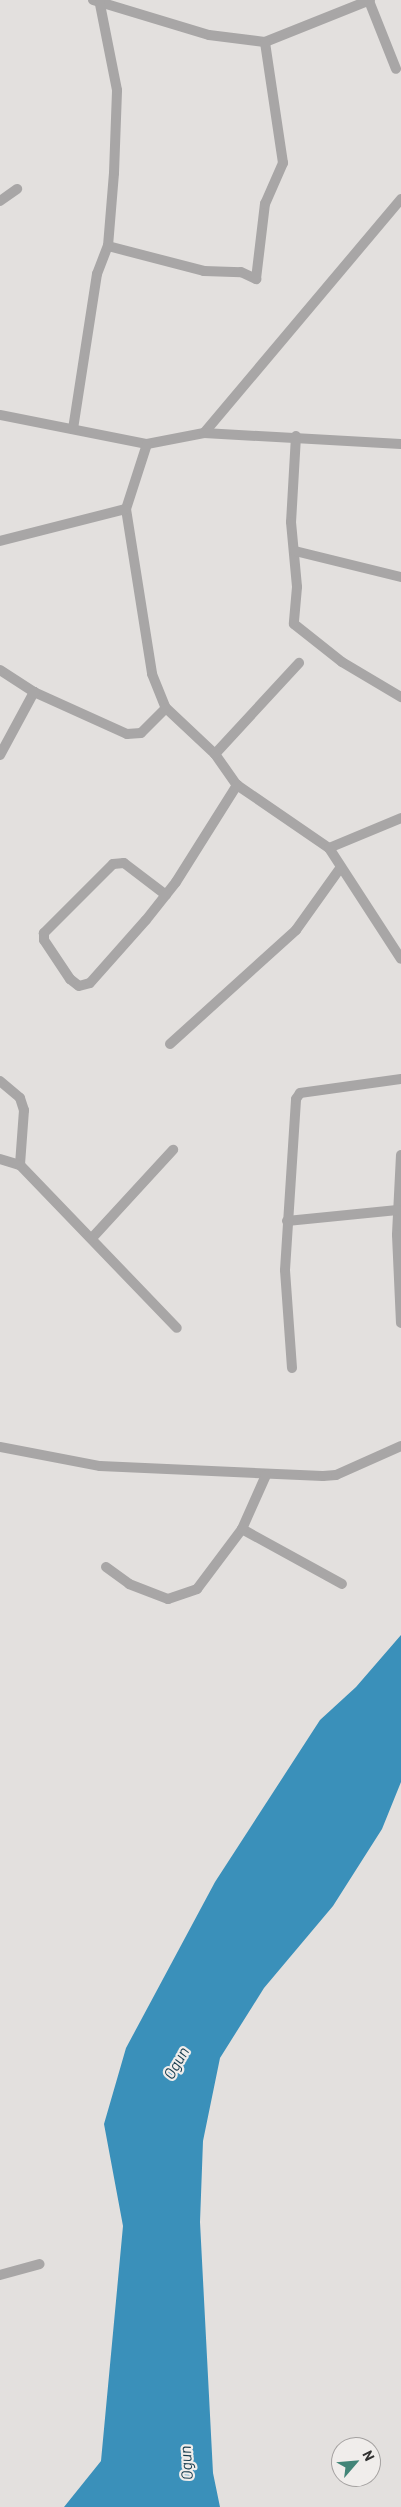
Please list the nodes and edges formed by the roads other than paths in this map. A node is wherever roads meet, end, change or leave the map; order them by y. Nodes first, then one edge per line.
1 (370, 0) edge
2 (97, 2) edge
3 (265, 42) junction
4 (396, 69) dead end
5 (17, 189) dead end
6 (401, 199) edge
7 (0, 201) edge
8 (108, 246) junction
9 (0, 415) edge
10 (73, 429) junction
11 (204, 433) junction
12 (296, 436) junction
13 (147, 444) junction
14 (401, 444) edge
15 (126, 509) junction
16 (0, 541) edge
17 (295, 551) junction
18 (401, 577) edge
19 (299, 662) dead end
20 (0, 670) edge
21 (34, 692) junction
22 (401, 697) edge
23 (166, 708) junction
24 (215, 754) junction
25 (0, 755) edge
26 (237, 785) junction
27 (401, 818) edge
28 (328, 848) junction
29 (341, 867) junction
30 (166, 895) junction
31 (401, 959) edge
32 (170, 1044) dead end
33 (401, 1079) edge
34 (0, 1081) edge
35 (173, 1150) dead end
36 (401, 1155) edge
37 (0, 1159) edge
38 (20, 1165) junction
39 (397, 1210) junction
40 (287, 1220) junction
41 (399, 1234) edge
42 (92, 1238) junction
43 (401, 1323) edge
44 (177, 1328) dead end
45 (292, 1368) dead end
46 (401, 1446) edge
47 (0, 1447) edge
48 (266, 1475) junction
49 (242, 1529) junction
50 (106, 1567) dead end
51 (342, 1584) dead end
52 (40, 2264) dead end
53 (0, 2275) edge

1 - 3 street
1 - 4 street
2 - 3 street
2 - 8 street
3 - 8 street
5 - 7 street
6 - 11 street
8 - 10 street
9 - 10 street
10 - 13 street
11 - 12 street
11 - 13 street
12 - 14 street
12 - 17 street
13 - 15 street
15 - 16 street
15 - 23 street
17 - 18 street
17 - 22 street
19 - 24 street
20 - 21 street
21 - 23 street
21 - 25 street
23 - 24 street
24 - 26 street
26 - 28 street
26 - 30 street
27 - 28 street
28 - 29 street
29 - 31 street
29 - 32 street
30 - 30 street
33 - 40 street
34 - 38 street
35 - 42 street
36 - 39 street
37 - 38 street
38 - 42 street
39 - 40 street
39 - 41 street
40 - 45 street
41 - 43 street
42 - 44 street
46 - 48 street
47 - 48 street
48 - 49 street
49 - 50 street
49 - 51 street
52 - 53 street

